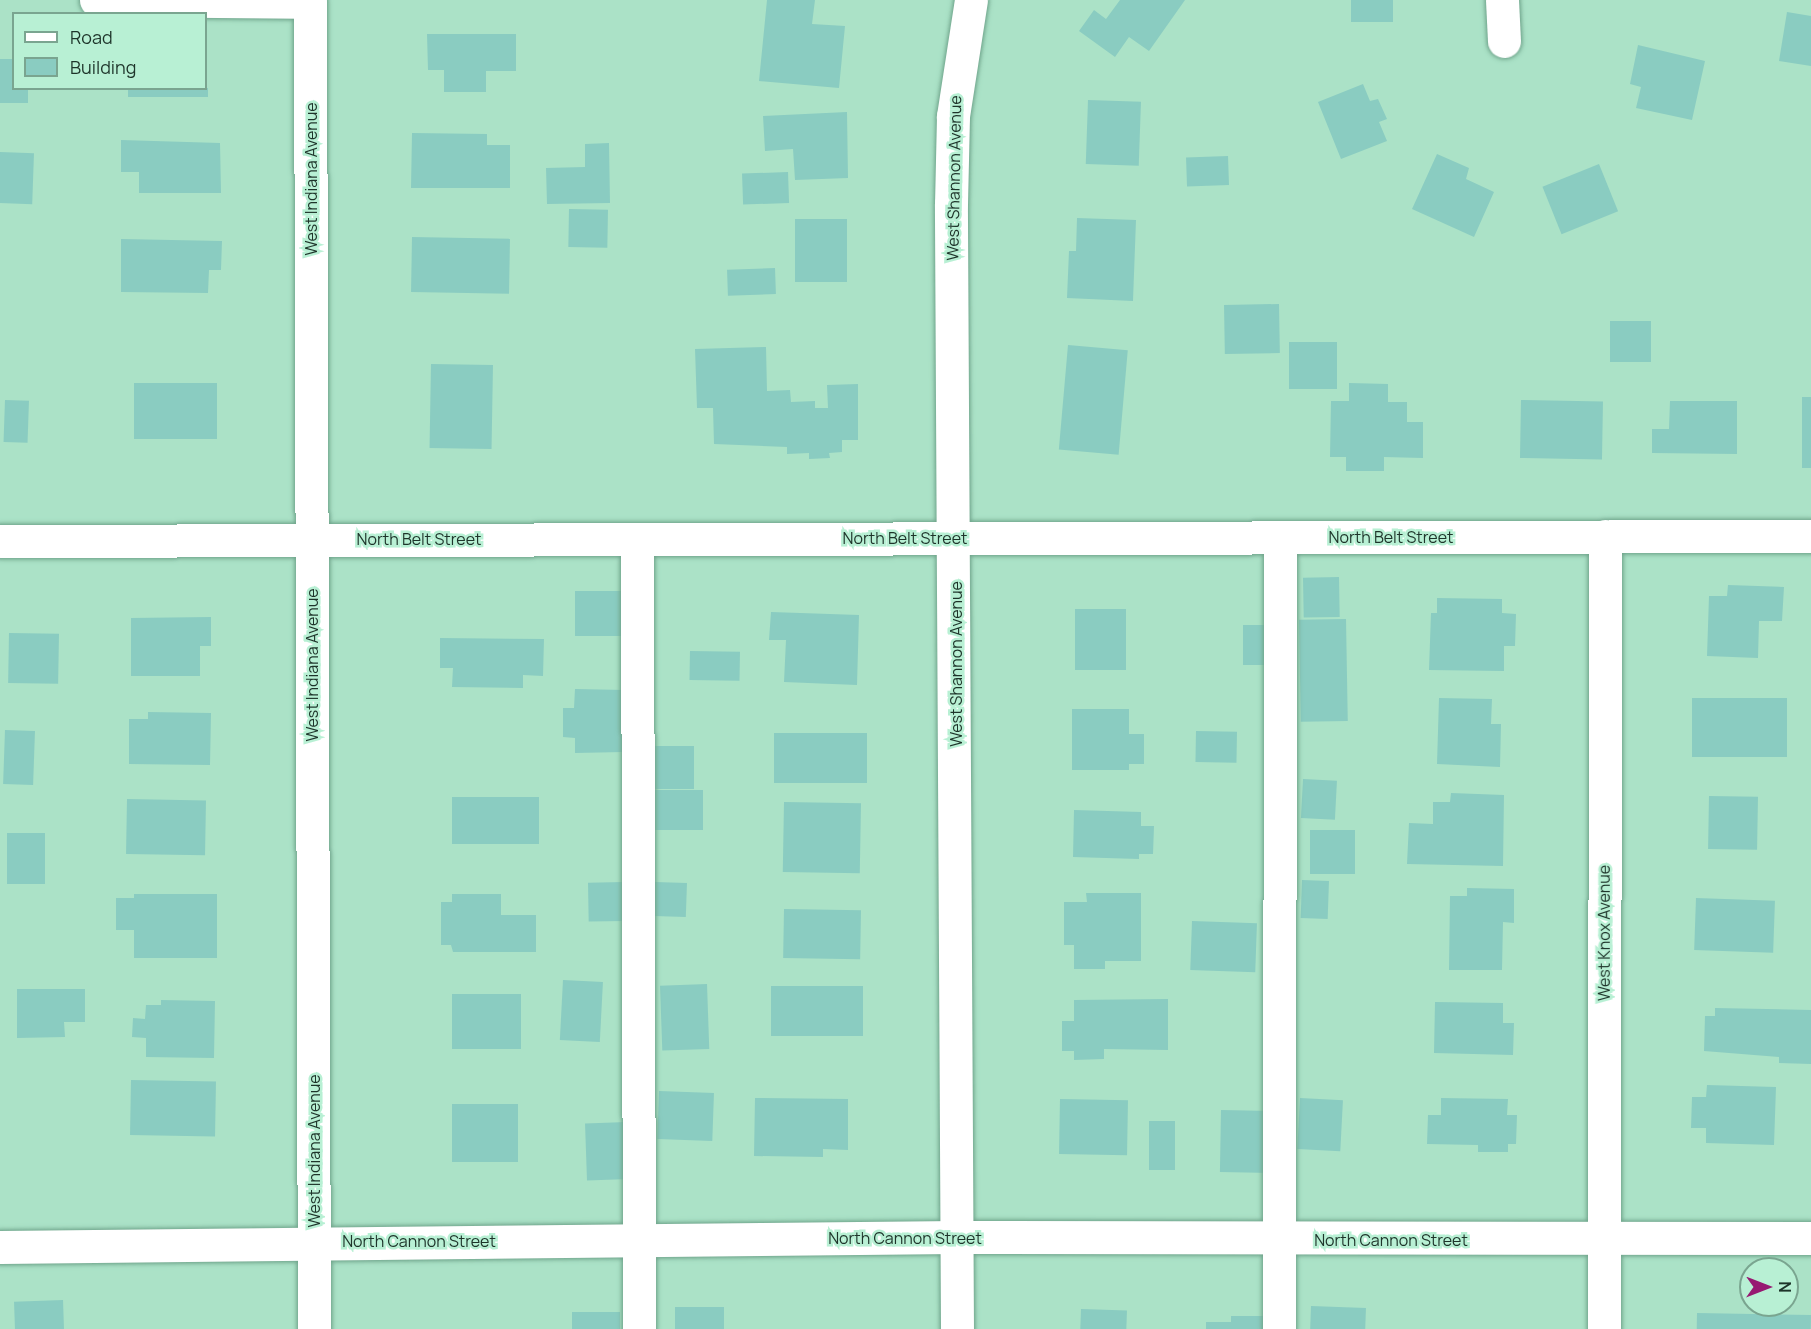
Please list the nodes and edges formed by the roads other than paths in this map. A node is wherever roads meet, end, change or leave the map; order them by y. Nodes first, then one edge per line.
1 (96, 0) edge
2 (971, 0) edge
3 (1502, 0) edge
4 (1504, 41) dead end
5 (1605, 536) junction
6 (1811, 536) edge
7 (1280, 537) junction
8 (955, 538) junction
9 (312, 539) junction
10 (637, 539) junction
11 (0, 541) edge
12 (957, 1237) junction
13 (1811, 1238) edge
14 (640, 1240) junction
15 (1278, 1240) junction
16 (1604, 1240) junction
17 (314, 1242) junction
18 (0, 1247) edge
19 (314, 1329) edge
20 (639, 1329) edge
21 (957, 1329) edge
22 (1279, 1329) edge
23 (1605, 1329) edge

1 - 9 street, West Indiana Avenue
2 - 8 street, West Shannon Avenue
3 - 4 street
5 - 6 street, North Belt Street
5 - 7 street, North Belt Street
5 - 16 street, West Knox Avenue
7 - 8 street, North Belt Street
7 - 15 street
8 - 10 street, North Belt Street
8 - 12 street, West Shannon Avenue
9 - 10 street, North Belt Street
9 - 11 street, North Belt Street
9 - 17 street, West Indiana Avenue
10 - 14 street
12 - 14 street, North Cannon Street
12 - 15 street, North Cannon Street
12 - 21 street, West Shannon Avenue
13 - 16 street, North Cannon Street
14 - 17 street, North Cannon Street
14 - 20 street
15 - 16 street, North Cannon Street
15 - 22 street
16 - 23 street, West Knox Avenue
17 - 18 street, North Cannon Street
17 - 19 street, West Indiana Avenue

